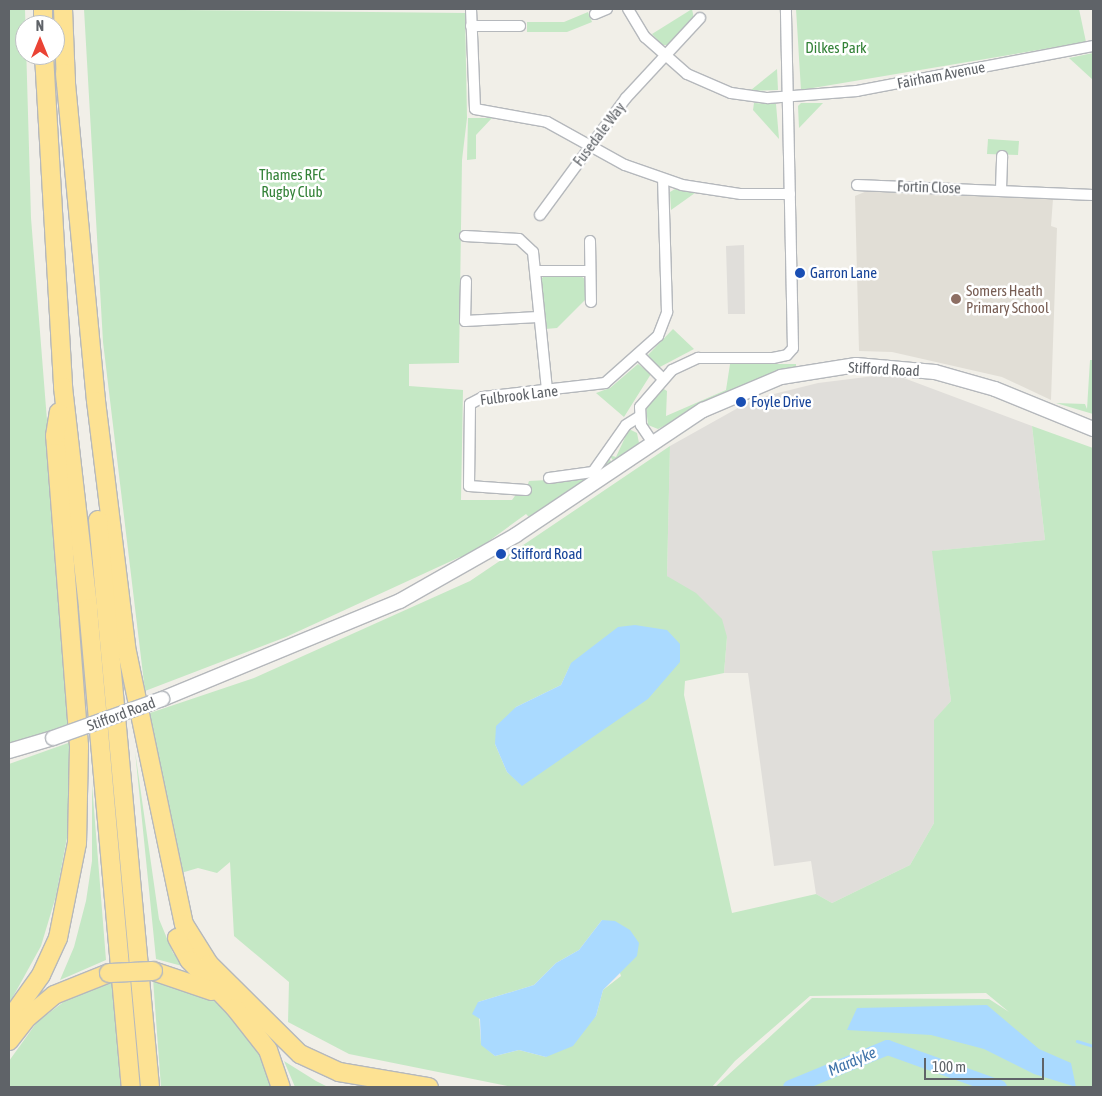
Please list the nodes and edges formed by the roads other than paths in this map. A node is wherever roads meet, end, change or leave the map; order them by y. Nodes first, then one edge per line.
1 (63, 9) edge
2 (471, 9) edge
3 (607, 9) edge
4 (628, 9) edge
5 (786, 9) edge
6 (595, 14) dead end
7 (700, 18) dead end
8 (471, 26) junction
9 (520, 26) dead end
10 (1093, 46) edge
11 (664, 56) junction
12 (45, 65) edge
13 (65, 73) junction
14 (788, 98) junction
15 (590, 145) junction
16 (1002, 156) dead end
17 (663, 179) junction
18 (857, 185) dead end
19 (1001, 189) junction
20 (790, 194) junction
21 (1093, 195) edge
22 (540, 215) dead end
23 (465, 236) dead end
24 (590, 241) dead end
25 (536, 271) junction
26 (590, 271) junction
27 (466, 281) dead end
28 (591, 302) dead end
29 (538, 317) junction
30 (638, 355) junction
31 (662, 378) junction
32 (63, 387) junction
33 (547, 391) junction
34 (639, 417) junction
35 (1093, 429) edge
36 (653, 443) junction
37 (550, 478) dead end
38 (526, 490) dead end
39 (75, 504) junction
40 (106, 598) junction
41 (9, 751) edge
42 (243, 1015) junction
43 (12, 1030) edge
44 (131, 1087) edge
45 (150, 1087) edge
46 (282, 1087) edge
47 (372, 1087) edge
48 (429, 1087) edge

1 - 13 highway
2 - 8 street
3 - 6 street
4 - 11 street, Fairham Avenue
5 - 14 street
7 - 11 street, Fusedale Way
8 - 9 street
8 - 15 street
10 - 14 street, Fairham Avenue
11 - 14 street, Fairham Avenue
11 - 15 street, Fusedale Way
12 - 32 highway
13 - 40 highway
13 - 48 highway
14 - 20 street
15 - 17 street
15 - 22 street, Fusedale Way
16 - 19 street
17 - 20 street
17 - 30 street, Fulbrook Lane
18 - 19 street, Fortin Close
19 - 21 street, Fortin Close
20 - 31 street
23 - 25 street
24 - 26 street
25 - 26 street
25 - 29 street
26 - 28 street
27 - 29 street
29 - 33 street
30 - 31 street
30 - 33 street, Fulbrook Lane
31 - 34 street
32 - 39 highway
32 - 43 highway
33 - 38 street, Fulbrook Lane
34 - 36 street
34 - 37 street
35 - 36 main road, Stifford Road
36 - 41 main road, Stifford Road, bridge
39 - 43 highway
39 - 44 highway
40 - 42 highway
40 - 45 highway
42 - 43 highway, bridge
42 - 46 highway
42 - 47 highway

